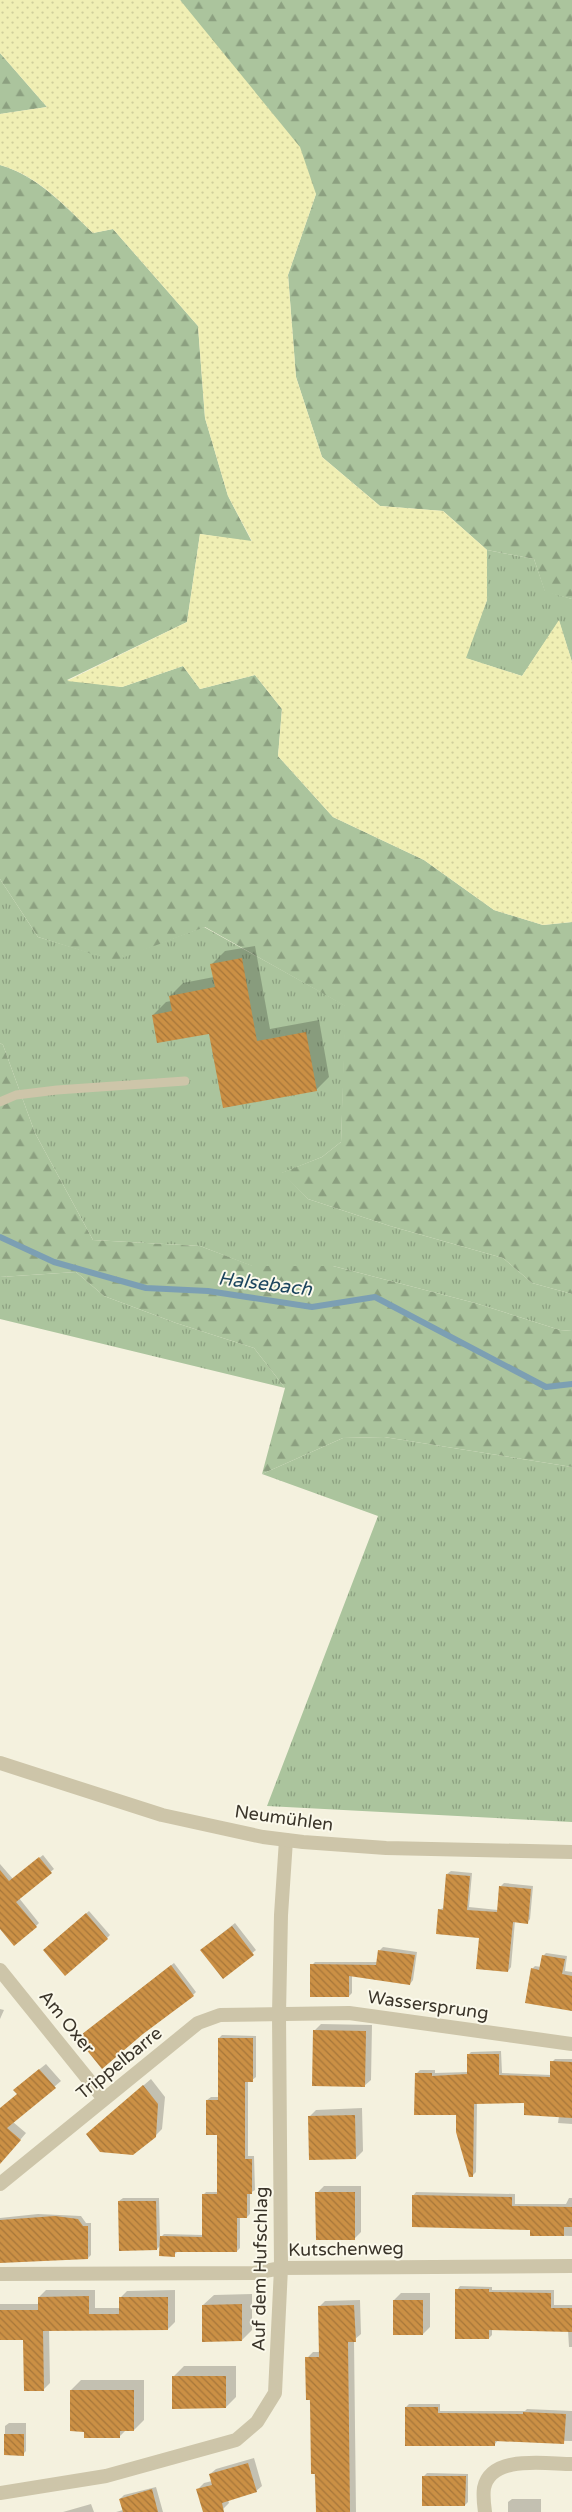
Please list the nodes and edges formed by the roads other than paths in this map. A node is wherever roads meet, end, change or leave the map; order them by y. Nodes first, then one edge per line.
1 (185, 1080) dead end
2 (0, 1102) edge
3 (0, 1763) edge
4 (286, 1840) junction
5 (572, 1852) edge
6 (0, 1970) edge
7 (279, 2014) junction
8 (572, 2044) edge
9 (104, 2099) junction
10 (0, 2184) edge
11 (572, 2266) edge
12 (281, 2268) junction
13 (0, 2274) edge
14 (572, 2464) edge
15 (0, 2493) edge
16 (485, 2512) edge

1 - 2 lane
3 - 4 street, Neumühlen
4 - 5 street, Neumühlen
4 - 7 street, Auf dem Hufschlag
6 - 9 street, Am Oxer
7 - 8 street, Wassersprung
7 - 9 street, Trippelbarre
7 - 12 street, Auf dem Hufschlag
9 - 10 street, Trippelbarre
11 - 12 street, Kutschenweg
12 - 13 street, Kutschenweg
12 - 15 street, Auf dem Hufschlag
14 - 16 street

